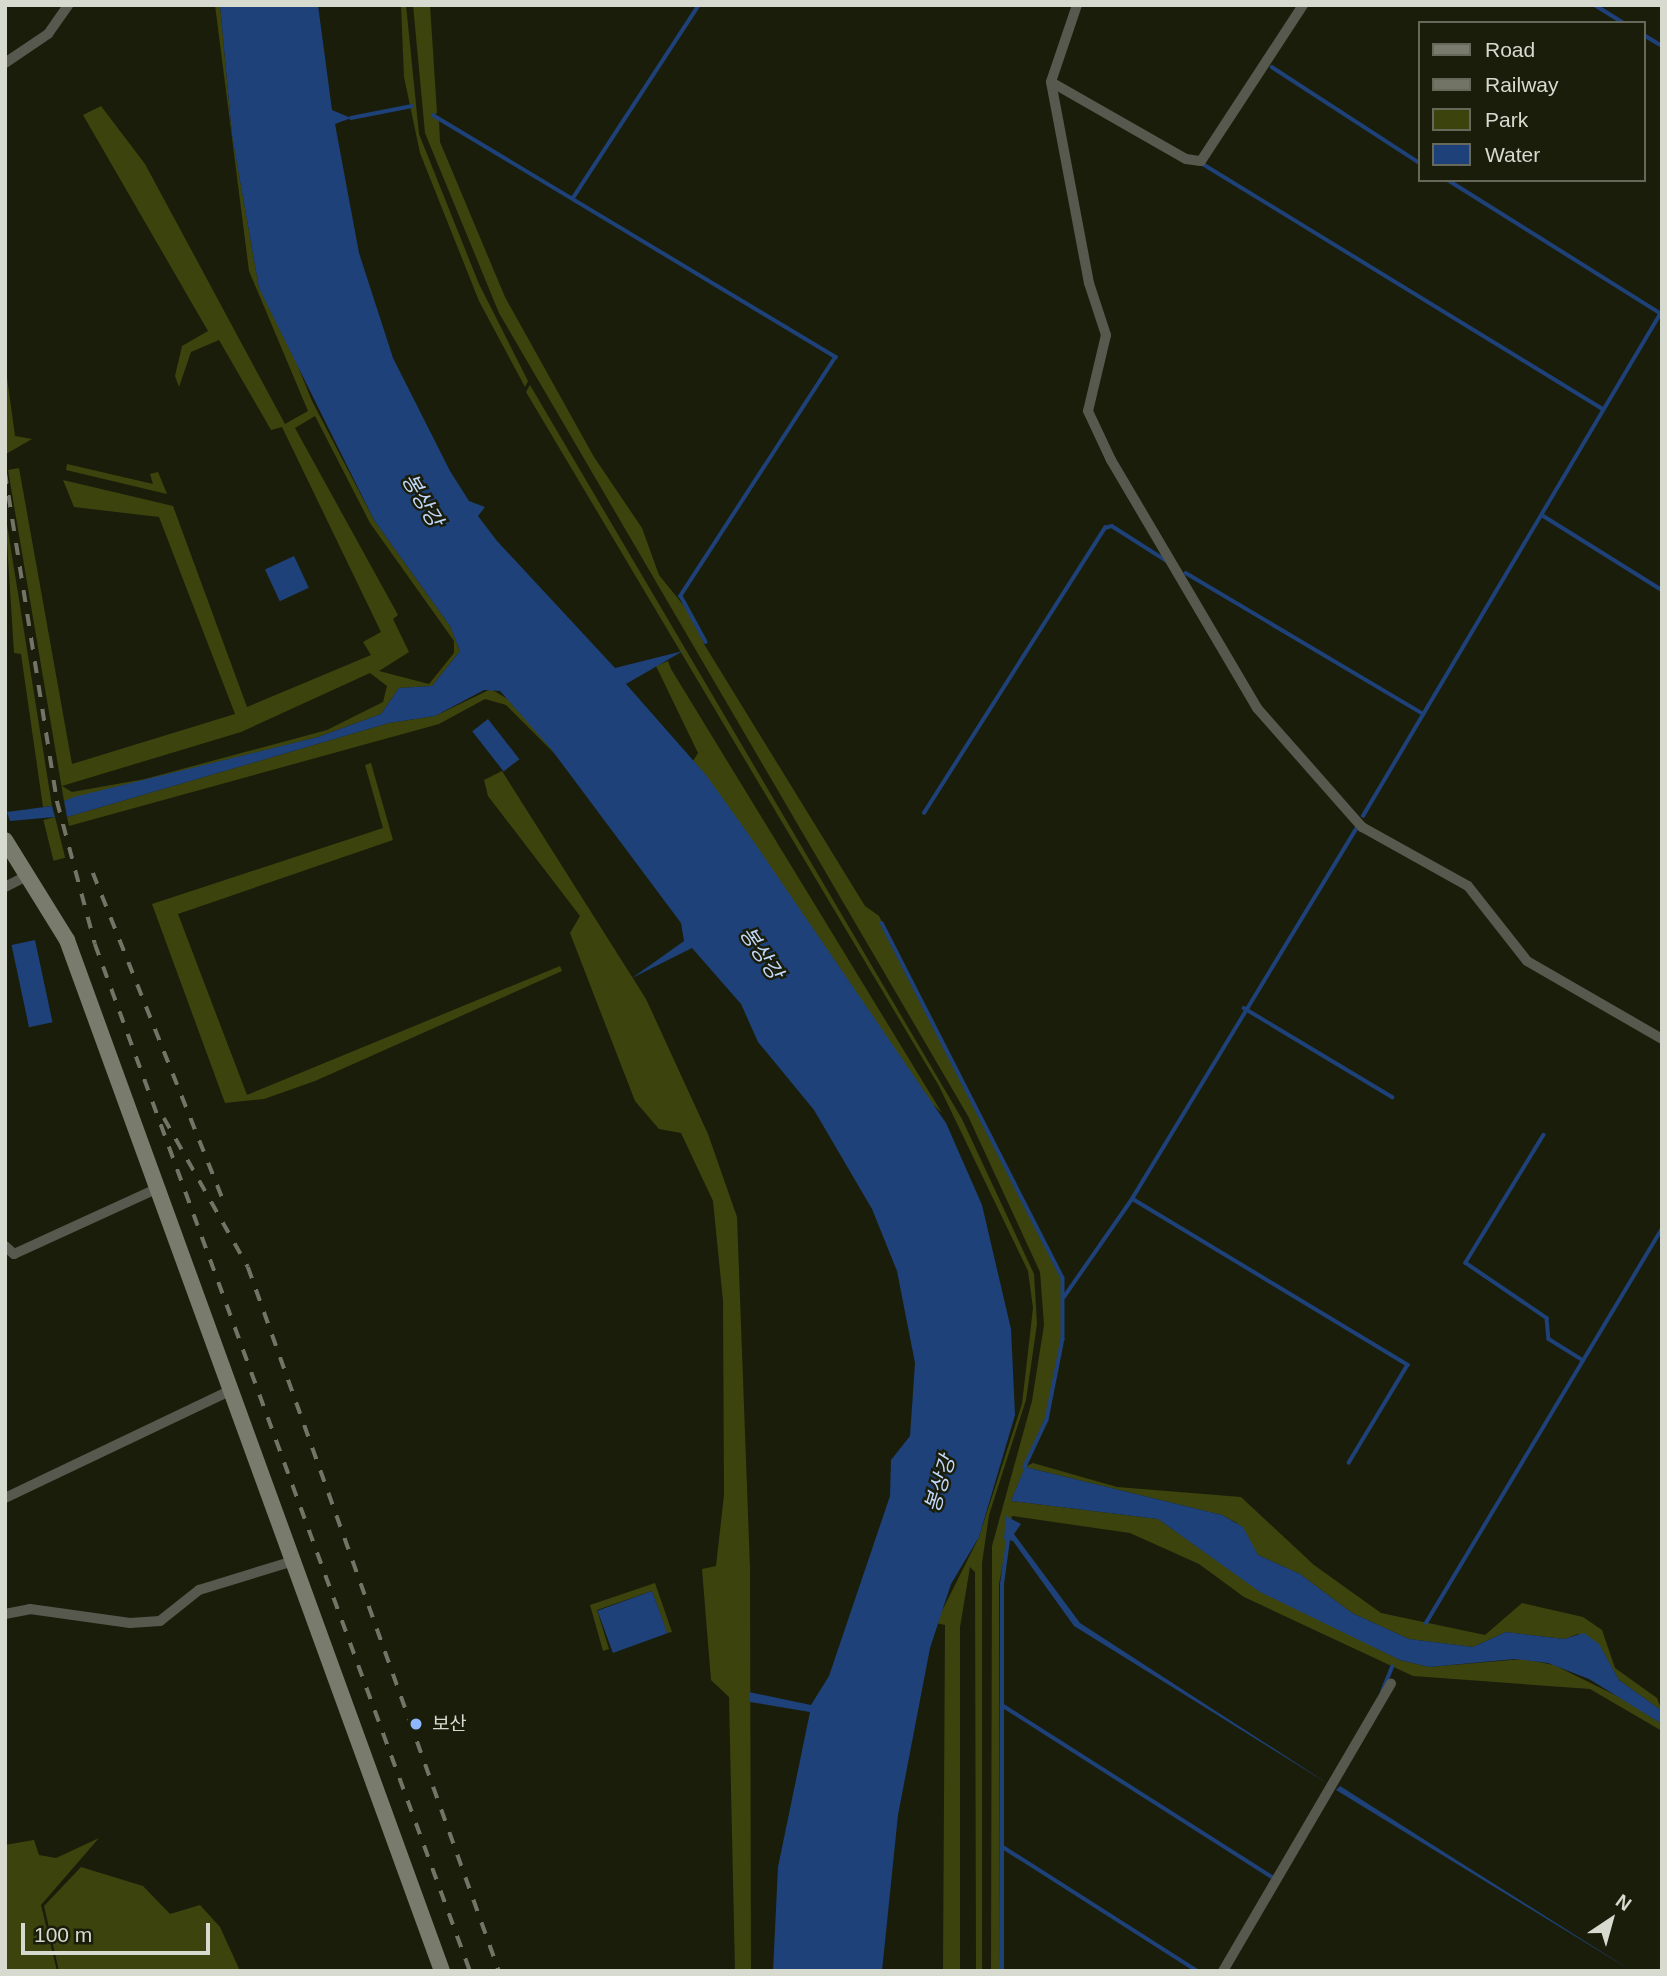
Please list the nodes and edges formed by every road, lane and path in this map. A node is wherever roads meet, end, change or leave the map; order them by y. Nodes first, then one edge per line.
1 (68, 5) edge
2 (1077, 5) edge
3 (1303, 5) edge
4 (5, 63) edge
5 (1051, 82) junction
6 (5, 840) edge
7 (25, 877) junction
8 (5, 887) edge
9 (1662, 1039) edge
10 (158, 1188) junction
11 (5, 1246) edge
12 (231, 1390) junction
13 (5, 1498) edge
14 (293, 1562) junction
15 (5, 1614) edge
16 (1391, 1682) dead end
17 (442, 1971) edge
18 (1223, 1971) edge

1 - 4 street
2 - 5 street
3 - 5 street
5 - 9 street
6 - 7 main road
7 - 8 street
7 - 10 main road
10 - 11 street
10 - 12 main road
12 - 13 street
12 - 14 main road
14 - 15 street
14 - 17 main road
16 - 18 street

